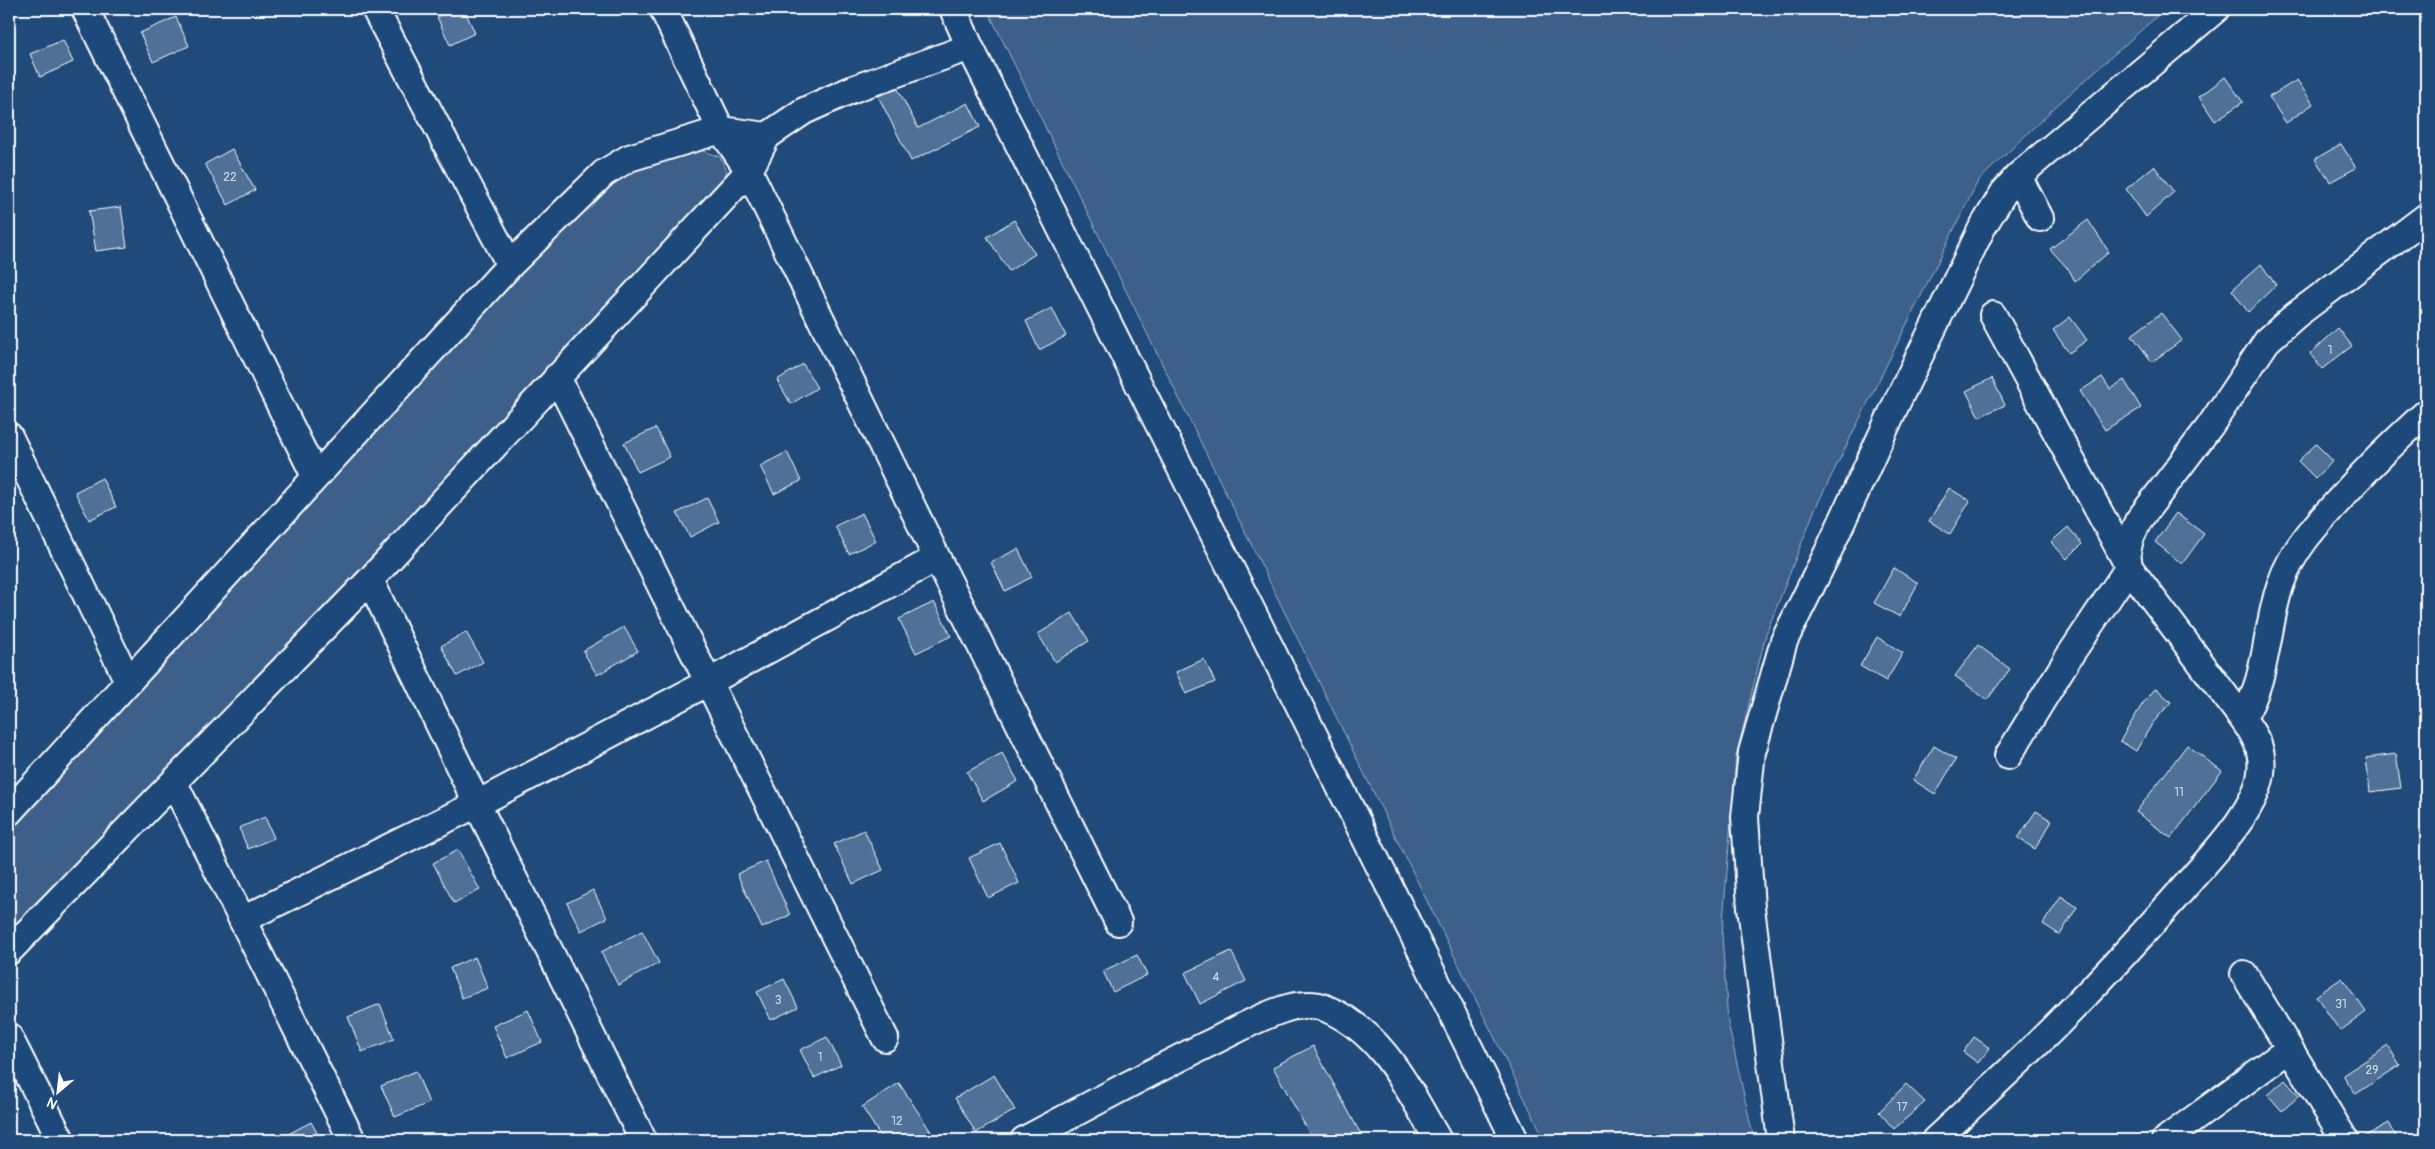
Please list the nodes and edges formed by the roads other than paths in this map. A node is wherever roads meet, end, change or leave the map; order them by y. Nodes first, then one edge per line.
1 (85, 9) edge
2 (375, 9) edge
3 (663, 9) edge
4 (953, 9) edge
5 (2216, 9) edge
6 (970, 47) junction
7 (722, 130) junction
8 (766, 136) junction
9 (749, 171) junction
10 (2018, 176) junction
11 (2426, 217) edge
12 (2040, 218) dead end
13 (510, 264) junction
14 (1993, 316) dead end
15 (557, 377) junction
16 (2426, 412) edge
17 (9, 436) edge
18 (315, 476) junction
19 (937, 558) junction
20 (2129, 567) junction
21 (370, 580) junction
22 (128, 681) junction
23 (709, 682) junction
24 (2242, 718) junction
25 (2008, 756) dead end
26 (174, 783) junction
27 (477, 804) junction
28 (9, 812) edge
29 (242, 920) junction
30 (1118, 922) dead end
31 (9, 951) edge
32 (2244, 974) dead end
33 (9, 1036) edge
34 (885, 1038) dead end
35 (2288, 1050) junction
36 (1510, 1139) edge
37 (61, 1140) edge
38 (352, 1140) edge
39 (643, 1140) edge
40 (1024, 1140) edge
41 (1438, 1140) edge
42 (1781, 1140) edge
43 (1935, 1140) edge
44 (2165, 1140) edge
45 (2345, 1140) edge

1 - 18 street
2 - 13 street
3 - 7 street
4 - 6 street
5 - 10 street
6 - 8 street
6 - 36 street
7 - 8 street
7 - 9 street
7 - 13 street
8 - 9 street
9 - 15 street
9 - 19 street
10 - 12 street
10 - 42 street
11 - 20 street
13 - 18 street
14 - 20 street
15 - 21 street
15 - 23 street
16 - 24 street
17 - 22 street
18 - 22 street
19 - 23 street
19 - 30 street
20 - 24 street
20 - 25 street
21 - 26 street
21 - 27 street
22 - 28 street
23 - 27 street
23 - 34 street
24 - 43 street
26 - 29 street
26 - 31 street
27 - 29 street
27 - 39 street
29 - 38 street
32 - 35 street
33 - 37 street
35 - 44 street
35 - 45 street
40 - 41 street

